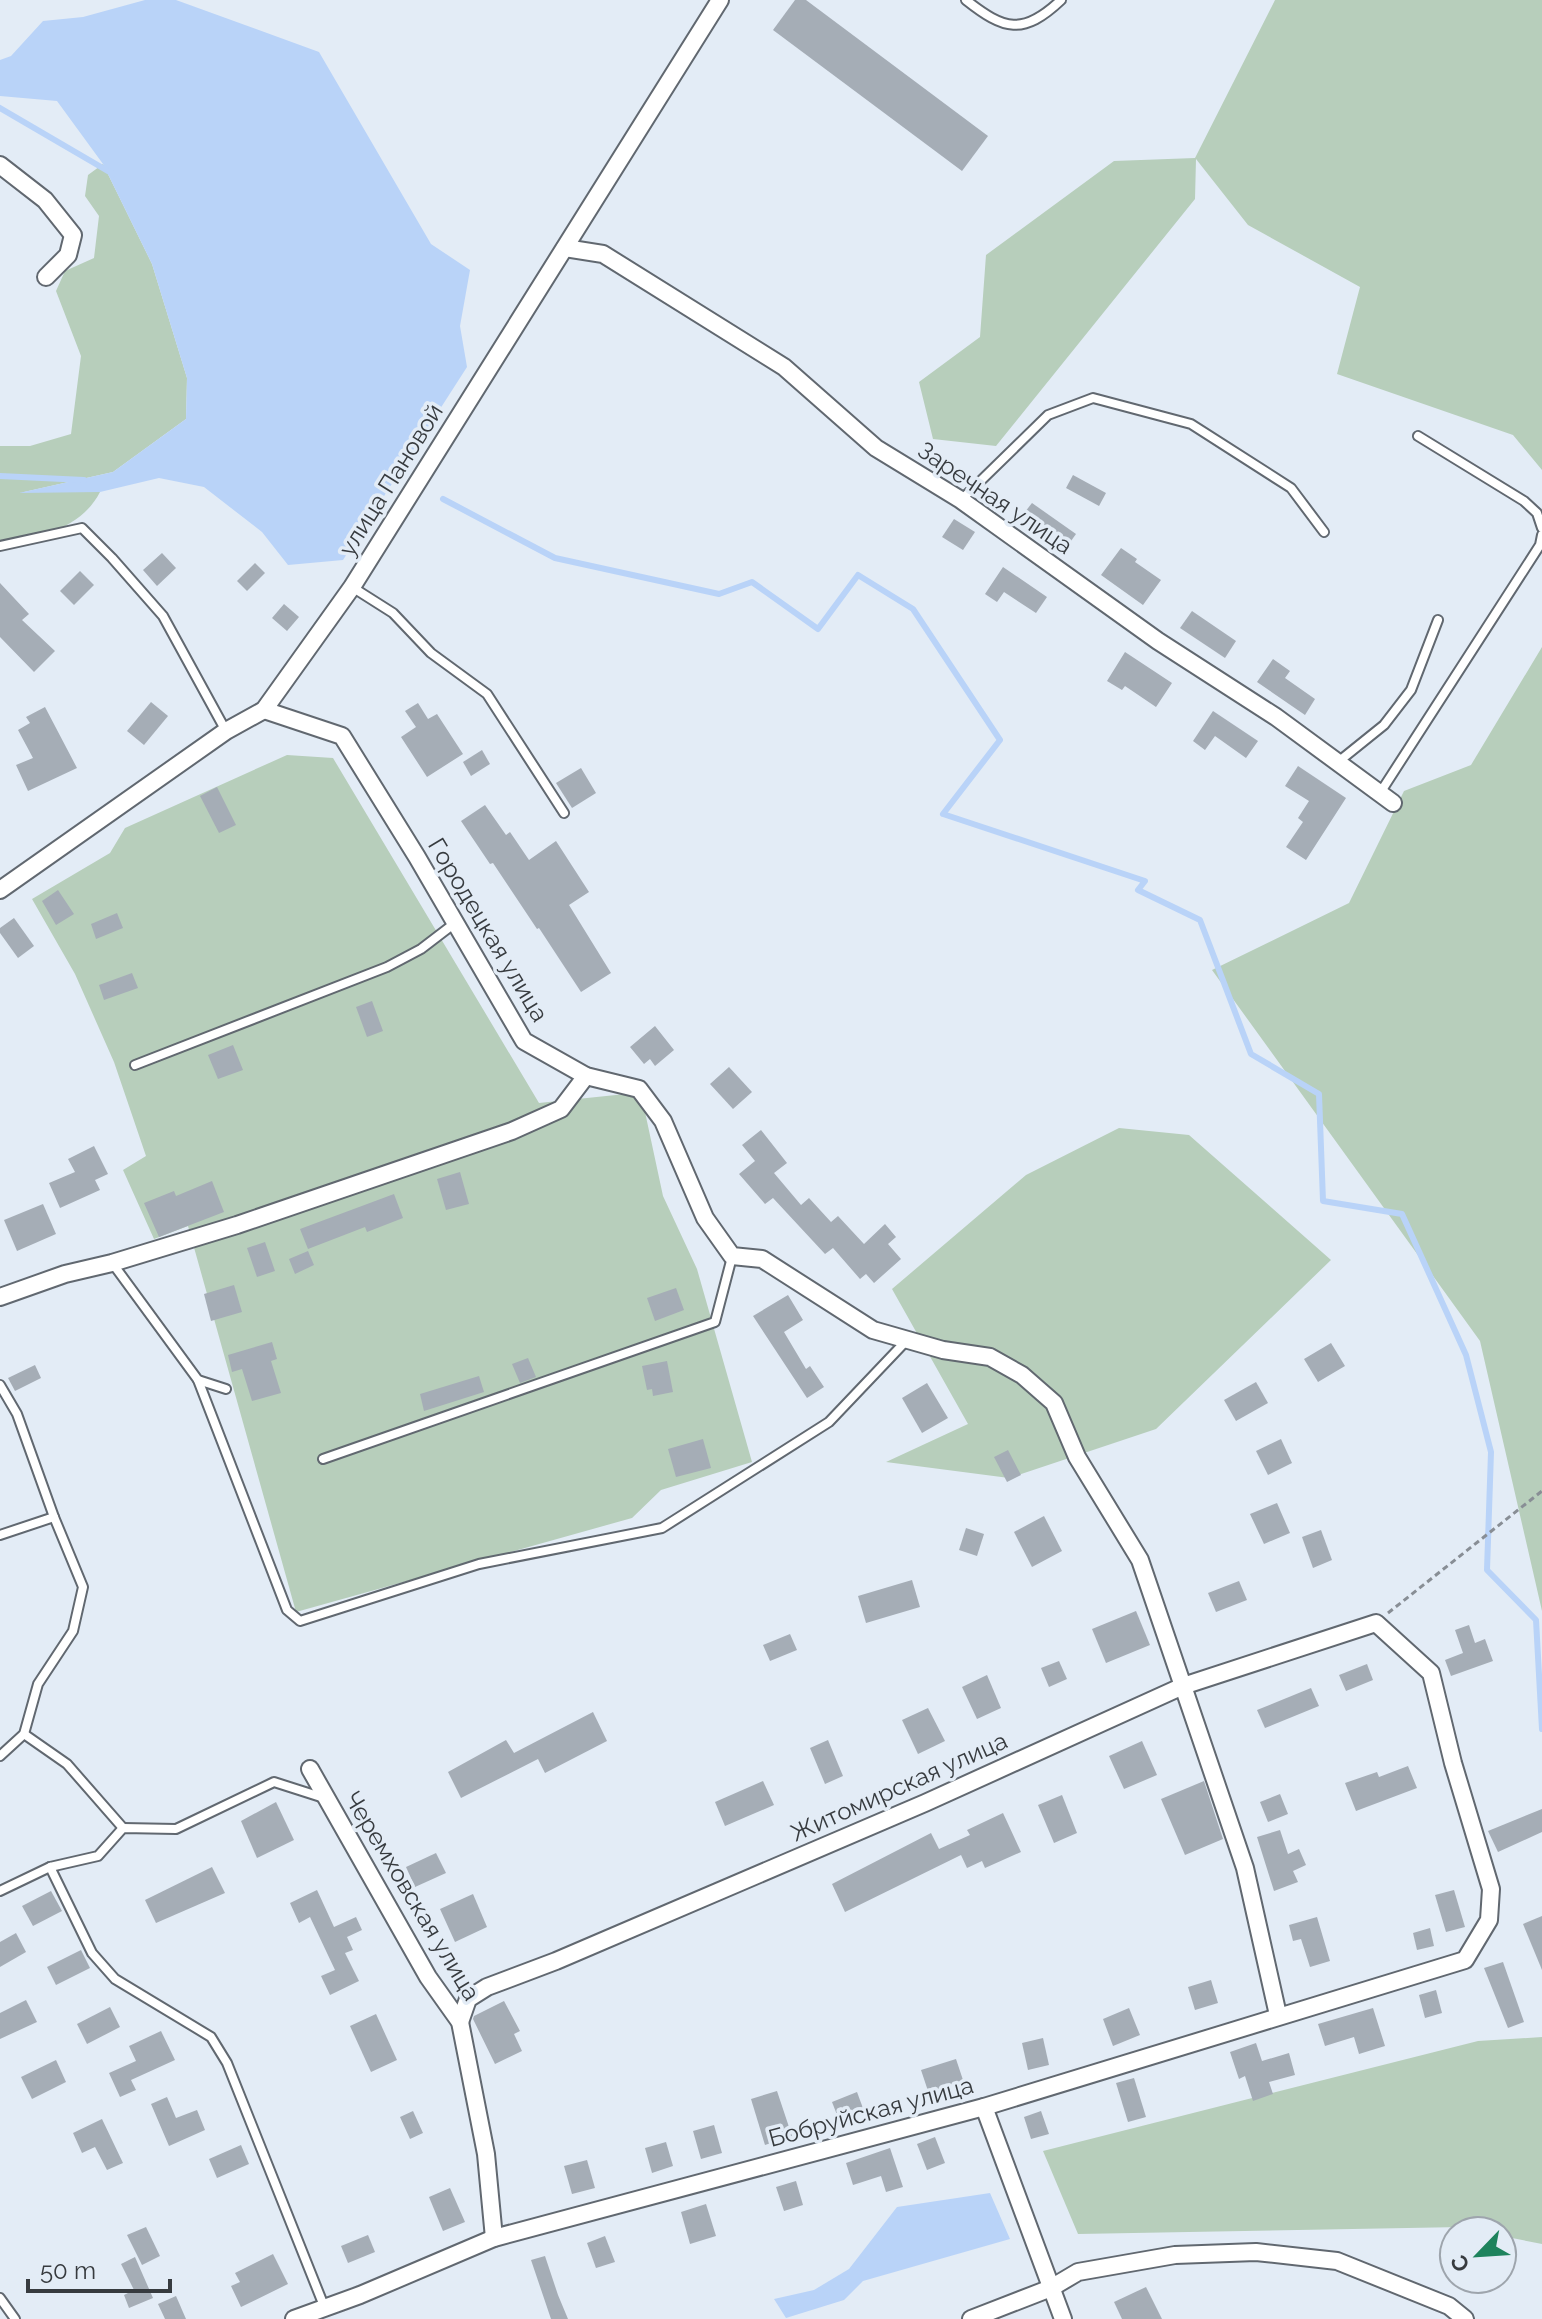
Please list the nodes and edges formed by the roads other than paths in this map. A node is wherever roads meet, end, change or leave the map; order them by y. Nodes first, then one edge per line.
1 (720, 0) edge
2 (966, 0) edge
3 (1061, 0) edge
4 (0, 165) edge
5 (565, 248) junction
6 (46, 277) dead end
7 (1418, 436) dead end
8 (961, 500) junction
9 (1542, 528) edge
10 (1324, 532) dead end
11 (1542, 535) edge
12 (0, 546) edge
13 (352, 587) junction
14 (1438, 620) dead end
15 (264, 710) junction
16 (226, 731) junction
17 (1338, 762) junction
18 (1387, 798) joint
19 (564, 813) dead end
20 (0, 890) edge
21 (455, 923) junction
22 (135, 1065) dead end
23 (586, 1076) junction
24 (732, 1256) junction
25 (112, 1263) junction
26 (0, 1297) edge
27 (907, 1339) junction
28 (198, 1380) junction
29 (0, 1385) edge
30 (226, 1389) dead end
31 (323, 1459) dead end
32 (54, 1517) junction
33 (0, 1535) edge
34 (1183, 1686) junction
35 (24, 1734) junction
36 (0, 1756) edge
37 (310, 1769) dead end
38 (325, 1798) junction
39 (123, 1828) junction
40 (50, 1867) junction
41 (0, 1891) edge
42 (1465, 1960) joint
43 (1278, 2015) junction
44 (460, 2022) junction
45 (984, 2107) junction
46 (494, 2238) junction
47 (1051, 2288) junction
48 (0, 2298) edge
49 (324, 2306) junction
50 (15, 2319) edge
51 (294, 2319) edge
52 (971, 2319) edge
53 (1063, 2319) edge
54 (1465, 2319) edge

1 - 5 street, улица Пановой
2 - 3 lane
4 - 6 street
5 - 8 street, Заречная улица
5 - 13 street, улица Пановой
7 - 9 lane
8 - 10 lane
8 - 17 street, Заречная улица
11 - 18 lane
12 - 16 lane
13 - 15 street, улица Пановой
13 - 19 lane
14 - 17 lane
15 - 16 street, улица Пановой
15 - 21 street, Городецкая улица
16 - 20 street, улица Пановой
17 - 18 street, Заречная улица
21 - 22 lane
21 - 23 street, Городецкая улица
23 - 24 street, Городецкая улица
23 - 25 street
24 - 27 street
24 - 31 lane
25 - 26 street
25 - 28 lane
27 - 28 lane
27 - 34 street
28 - 30 lane
29 - 32 lane
32 - 33 lane
32 - 35 lane
34 - 42 street, Житомирская улица
34 - 43 street
34 - 44 street, Житомирская улица
35 - 36 lane
35 - 39 lane
37 - 38 street, Черемховская улица
38 - 39 lane
38 - 44 street, Черемховская улица
39 - 40 lane
40 - 41 lane
40 - 49 lane
42 - 43 street, Бобруйская улица
43 - 45 street, Бобруйская улица
44 - 46 street, Черемховская улица
45 - 46 street, Бобруйская улица
45 - 47 street
46 - 49 street, Бобруйская улица
47 - 52 street
47 - 53 street
47 - 54 street
48 - 50 lane
49 - 51 street, Бобруйская улица

